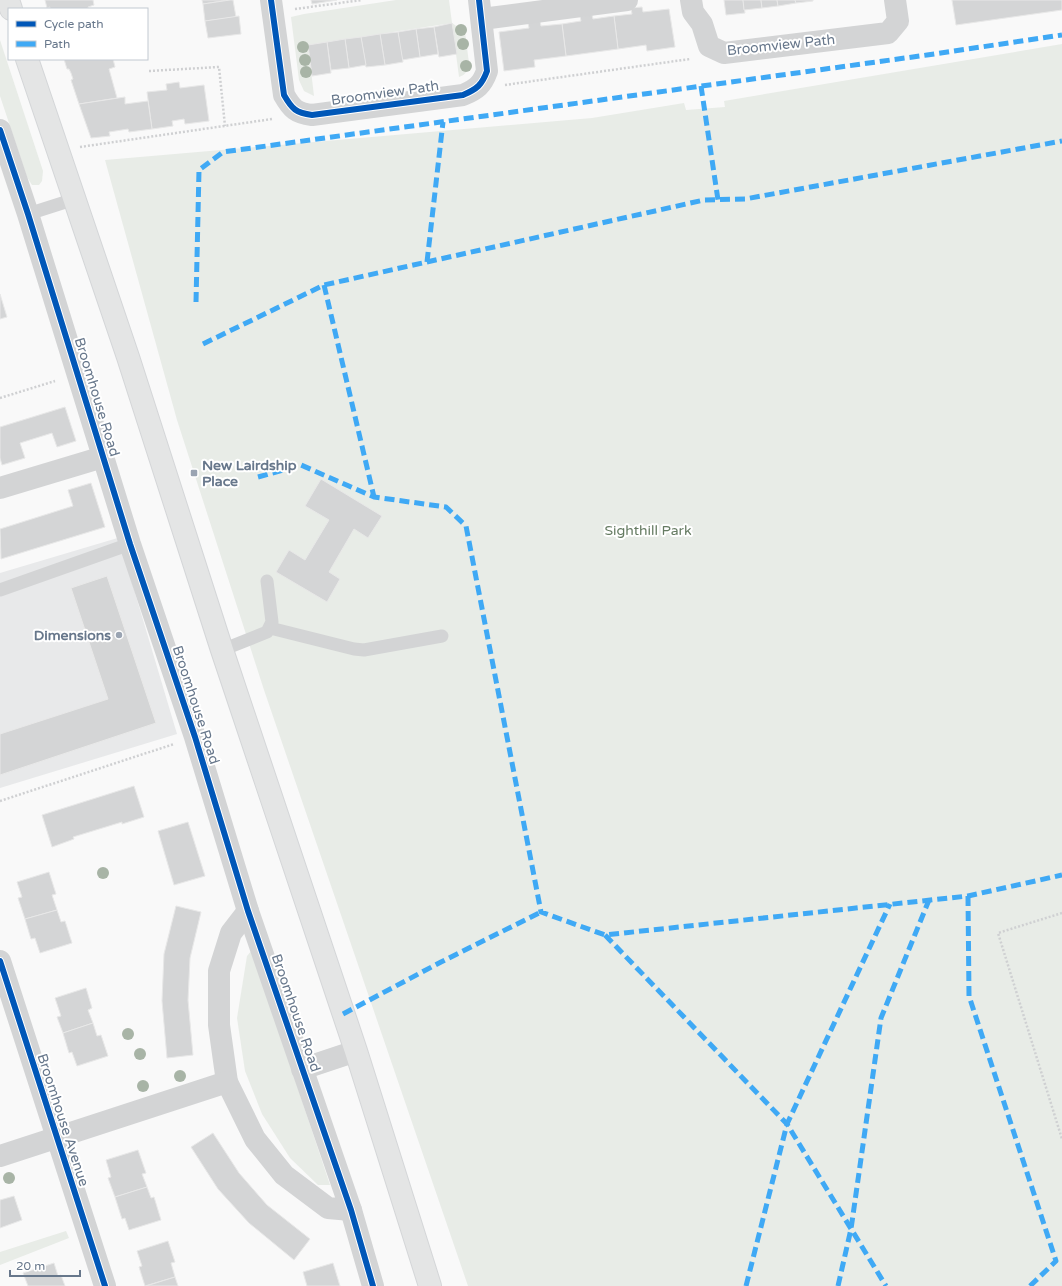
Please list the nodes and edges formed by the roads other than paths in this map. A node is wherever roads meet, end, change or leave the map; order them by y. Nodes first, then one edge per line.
1 (627, 0) edge
2 (691, 0) edge
3 (272, 6) edge
4 (481, 10) edge
5 (897, 10) edge
6 (27, 60) edge
7 (0, 130) edge
8 (75, 199) junction
9 (28, 214) junction
10 (103, 457) junction
11 (0, 488) edge
12 (130, 544) junction
13 (267, 581) dead end
14 (0, 590) edge
15 (270, 628) junction
16 (442, 636) dead end
17 (222, 650) junction
18 (248, 912) junction
19 (0, 961) edge
20 (356, 1051) junction
21 (302, 1069) junction
22 (227, 1082) junction
23 (56, 1138) junction
24 (0, 1156) edge
25 (351, 1210) junction
26 (104, 1286) edge
27 (373, 1286) edge
28 (430, 1286) edge

1 - 4 street
2 - 5 street, Broomview Path
3 - 4 street, Broomview Path
6 - 8 main road
7 - 9 street, Broomhouse Road
8 - 9 lane
8 - 17 main road
9 - 10 street, Broomhouse Road
10 - 11 street
10 - 12 street, Broomhouse Road
12 - 14 lane
12 - 18 street, Broomhouse Road
13 - 15 lane
15 - 16 lane
15 - 17 lane
17 - 20 main road
18 - 21 street, Broomhouse Road
18 - 22 street
19 - 23 street, Broomhouse Avenue
20 - 21 street
20 - 28 main road
21 - 25 street, Broomhouse Road
22 - 23 street
22 - 25 street
23 - 24 street
23 - 26 street, Broomhouse Avenue
25 - 27 street, Broomhouse Road

